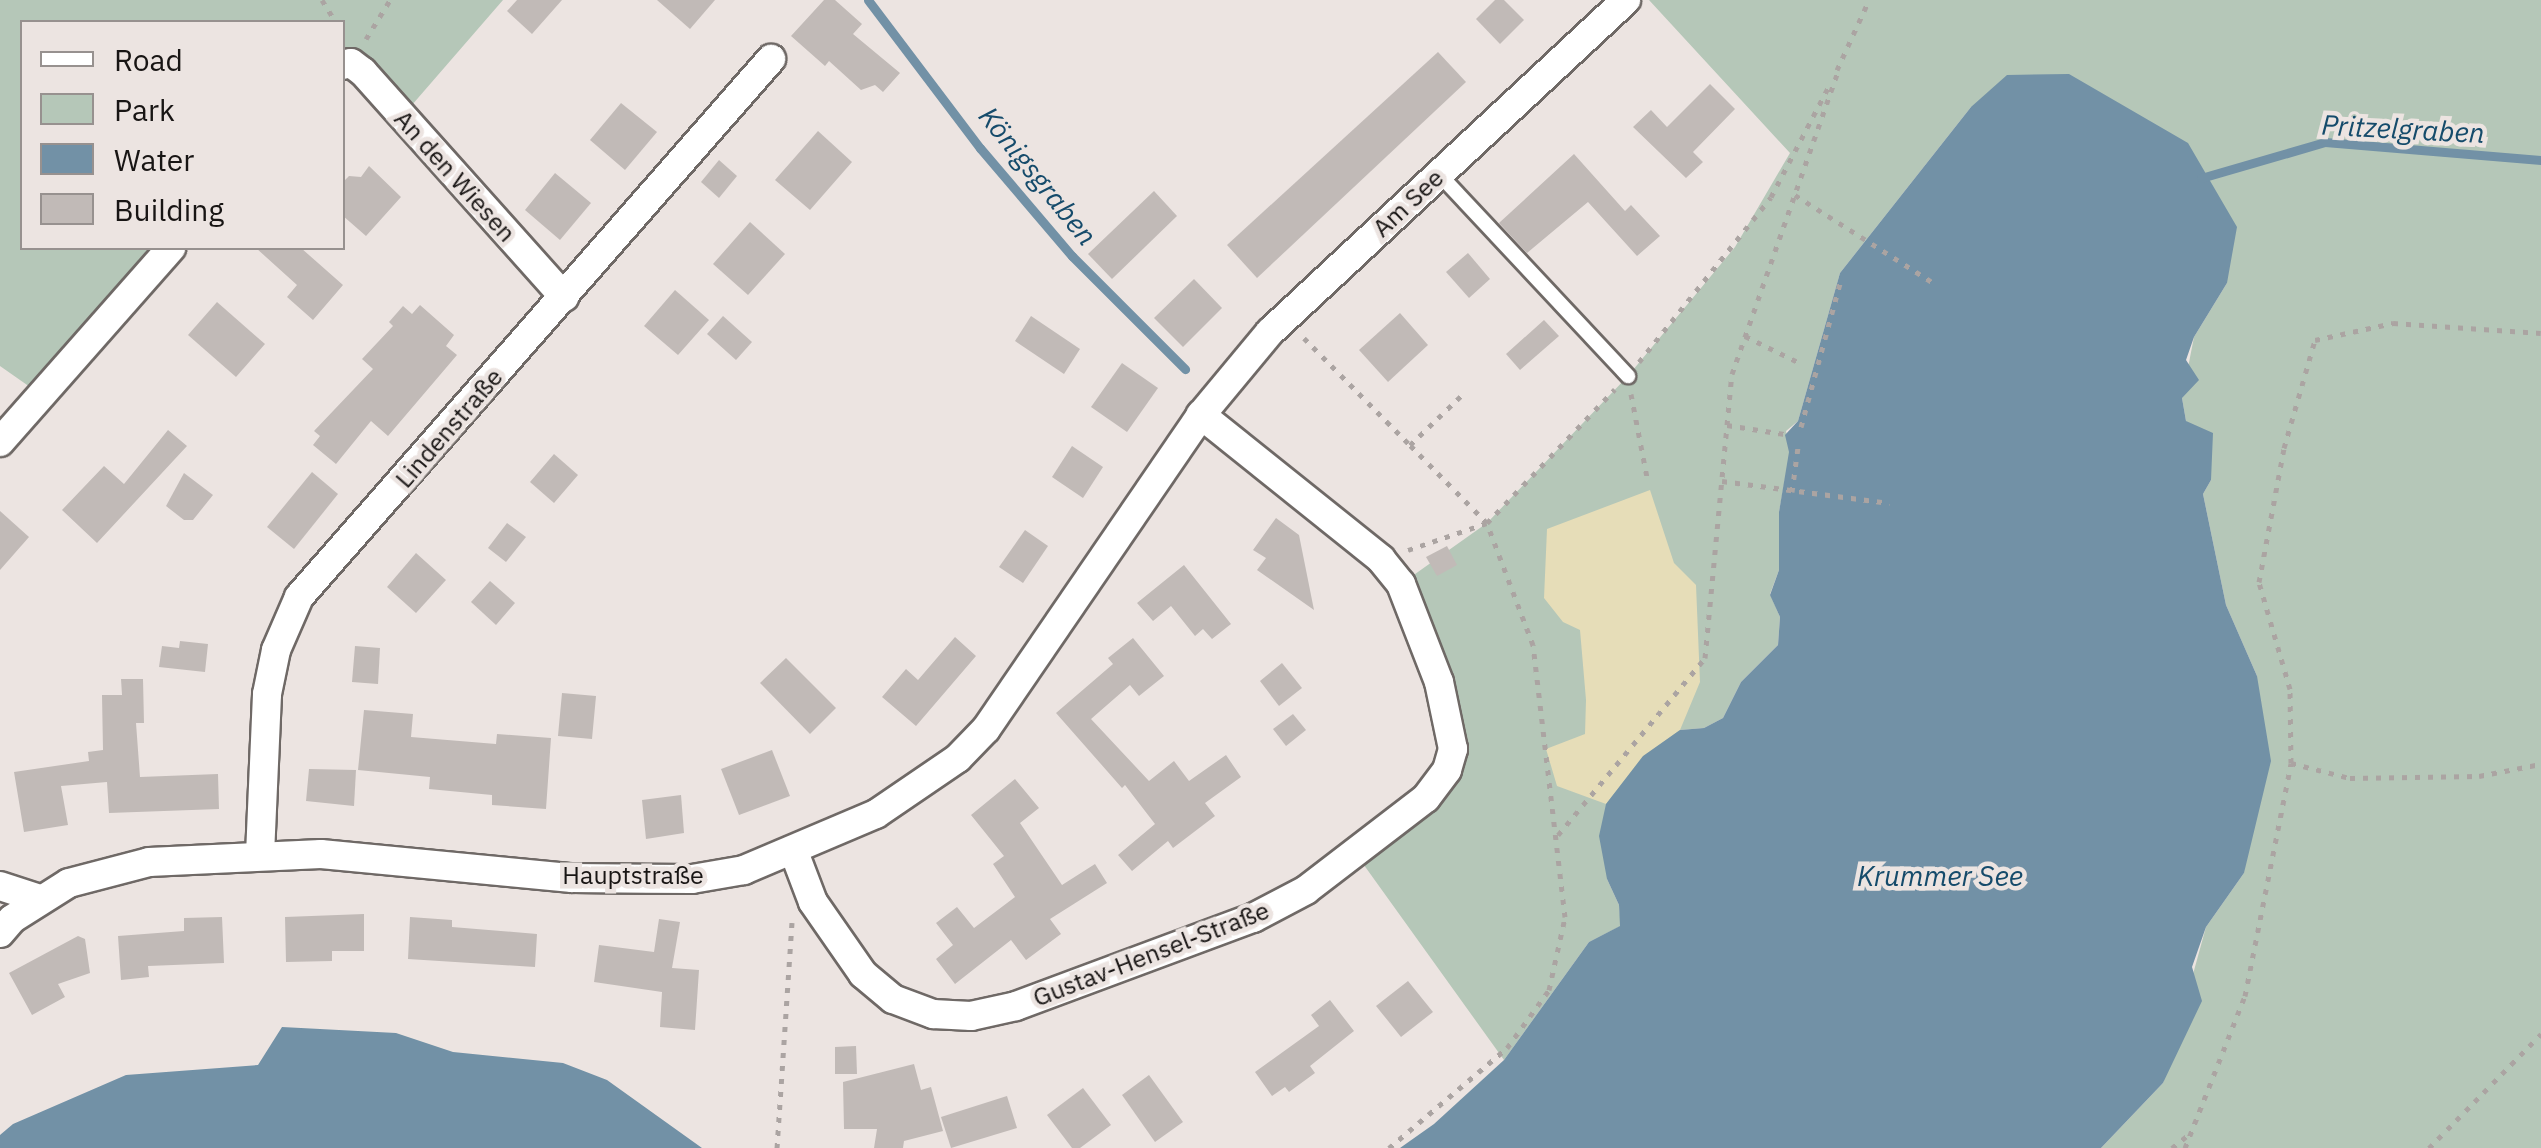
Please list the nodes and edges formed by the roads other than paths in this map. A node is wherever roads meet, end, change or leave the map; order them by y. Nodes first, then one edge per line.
1 (1626, 0) edge
2 (771, 58) dead end
3 (347, 64) edge
4 (1439, 174) junction
5 (169, 250) edge
6 (564, 297) junction
7 (1628, 376) road end
8 (1200, 415) junction
9 (0, 442) edge
10 (794, 852) junction
11 (260, 855) junction
12 (0, 886) edge
13 (40, 900) junction
14 (0, 933) edge

1 - 4 street, Am See
2 - 6 street, Lindenstraße
3 - 6 street, An den Wiesen
4 - 7 lane
4 - 8 street, Am See
5 - 9 street
6 - 11 street, Lindenstraße
8 - 10 street, Hauptstraße
8 - 10 street, Gustav-Hensel-Straße
10 - 11 street, Hauptstraße
11 - 13 street, Hauptstraße
12 - 13 street
13 - 14 street, Hauptstraße

